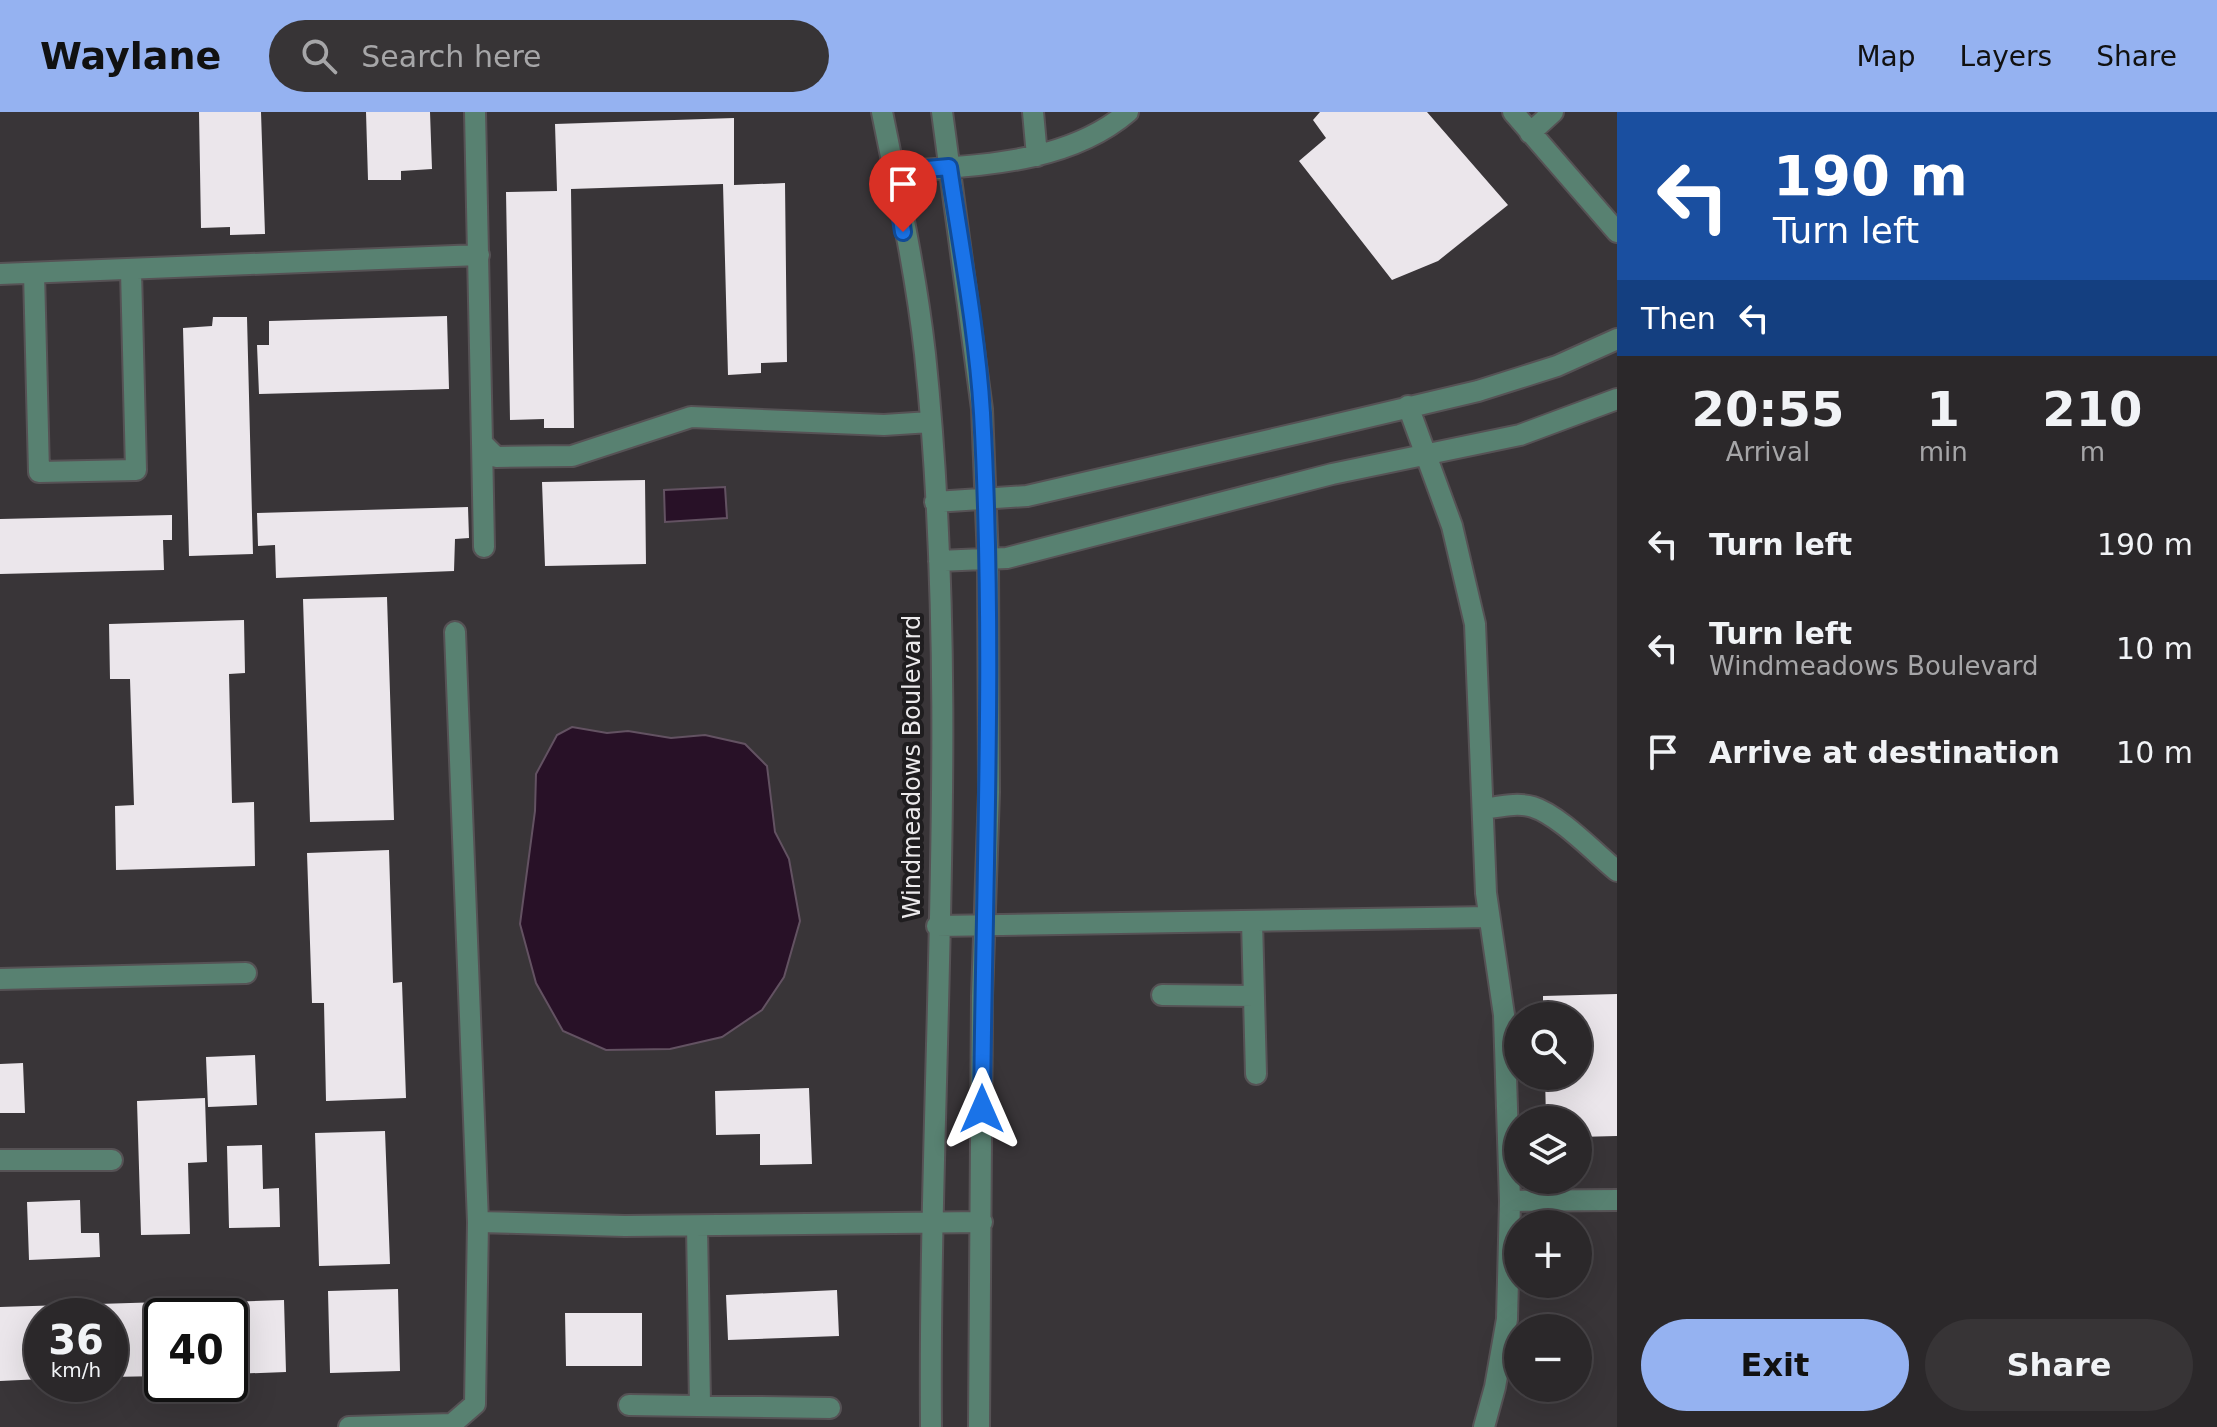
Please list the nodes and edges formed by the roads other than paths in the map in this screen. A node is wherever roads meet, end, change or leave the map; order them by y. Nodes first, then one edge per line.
1 (475, 112) edge
2 (882, 112) edge
3 (942, 112) edge
4 (1033, 112) edge
5 (1128, 112) edge
6 (1513, 112) edge
7 (1553, 112) edge
8 (1530, 133) junction
9 (1037, 156) junction
10 (949, 167) junction
11 (894, 172) junction
12 (1617, 232) edge
13 (479, 255) junction
14 (131, 271) junction
15 (34, 273) junction
16 (0, 274) edge
17 (1617, 339) edge
18 (1617, 399) edge
19 (1408, 406) junction
20 (930, 422) junction
21 (482, 443) junction
22 (1426, 455) junction
23 (985, 498) junction
24 (935, 502) junction
25 (484, 547) dead end
26 (988, 560) junction
27 (939, 561) junction
28 (455, 632) dead end
29 (1483, 809) junction
30 (1617, 871) edge
31 (1489, 917) junction
32 (1252, 921) junction
33 (937, 926) junction
34 (985, 926) junction
35 (246, 973) dead end
36 (0, 979) edge
37 (1162, 995) dead end
38 (1254, 996) junction
39 (1256, 1074) dead end
40 (0, 1160) edge
41 (112, 1160) dead end
42 (1617, 1200) edge
43 (1510, 1201) junction
44 (478, 1222) junction
45 (982, 1222) junction
46 (932, 1223) junction
47 (697, 1226) junction
48 (700, 1404) junction
49 (629, 1405) dead end
50 (830, 1408) dead end
51 (349, 1427) edge
52 (931, 1427) edge
53 (979, 1427) edge
54 (1484, 1427) edge

1 - 13 street
2 - 11 street, Windmeadows Boulevard
3 - 10 street
4 - 9 street
5 - 9 street
6 - 8 street
7 - 8 street
8 - 12 street
9 - 10 street
10 - 11 street
10 - 23 street
11 - 20 street, Windmeadows Boulevard
13 - 14 street
13 - 21 street
14 - 15 street
14 - 15 street
15 - 16 street
17 - 19 street
18 - 22 street
19 - 22 street
19 - 23 street
20 - 21 street
20 - 24 street, Windmeadows Boulevard
21 - 25 street
22 - 26 street
22 - 29 street
23 - 24 street
23 - 26 street
24 - 27 street, Windmeadows Boulevard
26 - 27 street
26 - 34 street
27 - 33 street, Windmeadows Boulevard
28 - 44 street
29 - 30 street
29 - 31 street
31 - 32 street
31 - 43 street
32 - 34 street
32 - 38 street
33 - 34 street
33 - 46 street, Windmeadows Boulevard
34 - 45 street
35 - 36 street
37 - 38 street
38 - 39 street
40 - 41 street
42 - 43 street
43 - 54 street
44 - 47 street
44 - 51 street
45 - 46 street
45 - 53 street
46 - 47 street
46 - 52 street, Windmeadows Boulevard
47 - 48 street
48 - 49 street
48 - 50 street

